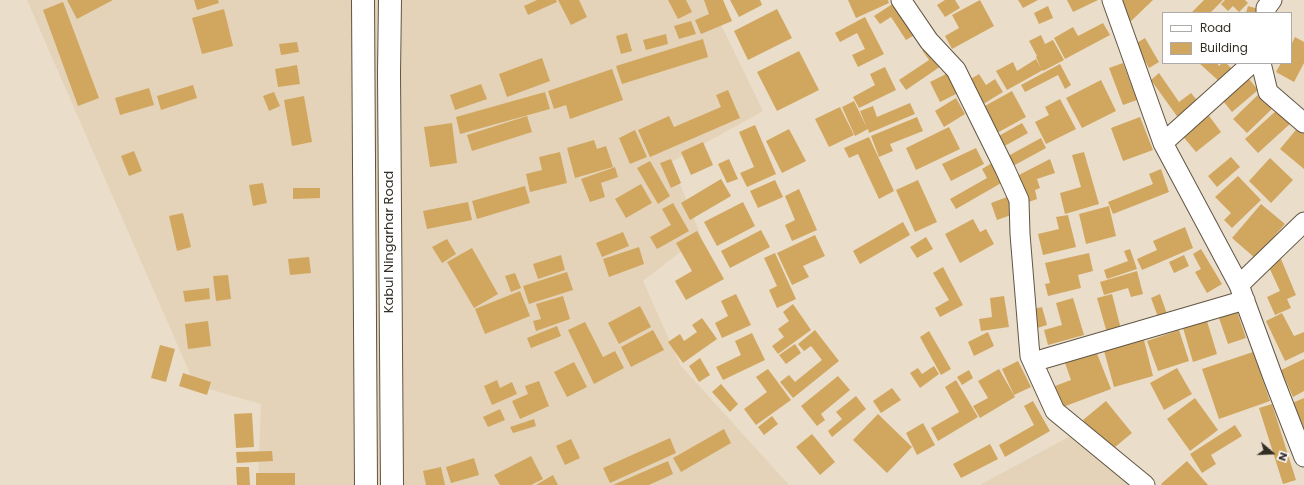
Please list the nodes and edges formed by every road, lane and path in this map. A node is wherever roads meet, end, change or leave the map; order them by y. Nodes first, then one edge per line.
1 (363, 0) edge
2 (390, 0) edge
3 (901, 0) edge
4 (1112, 0) edge
5 (1272, 0) edge
6 (1266, 12) edge
7 (1251, 64) edge
8 (1261, 64) edge
9 (1304, 122) edge
10 (1163, 143) junction
11 (1304, 222) edge
12 (1242, 292) junction
13 (1033, 362) junction
14 (1304, 457) edge
15 (366, 485) edge
16 (392, 485) edge
17 (1145, 485) edge

1 - 15 highway, Kabul Ningarhar Road
2 - 16 highway, Kabul Ningarhar Road
3 - 13 street
4 - 10 street
5 - 6 street
7 - 10 street
8 - 9 street
10 - 12 street
11 - 12 street
12 - 13 street
12 - 14 street
13 - 17 street

